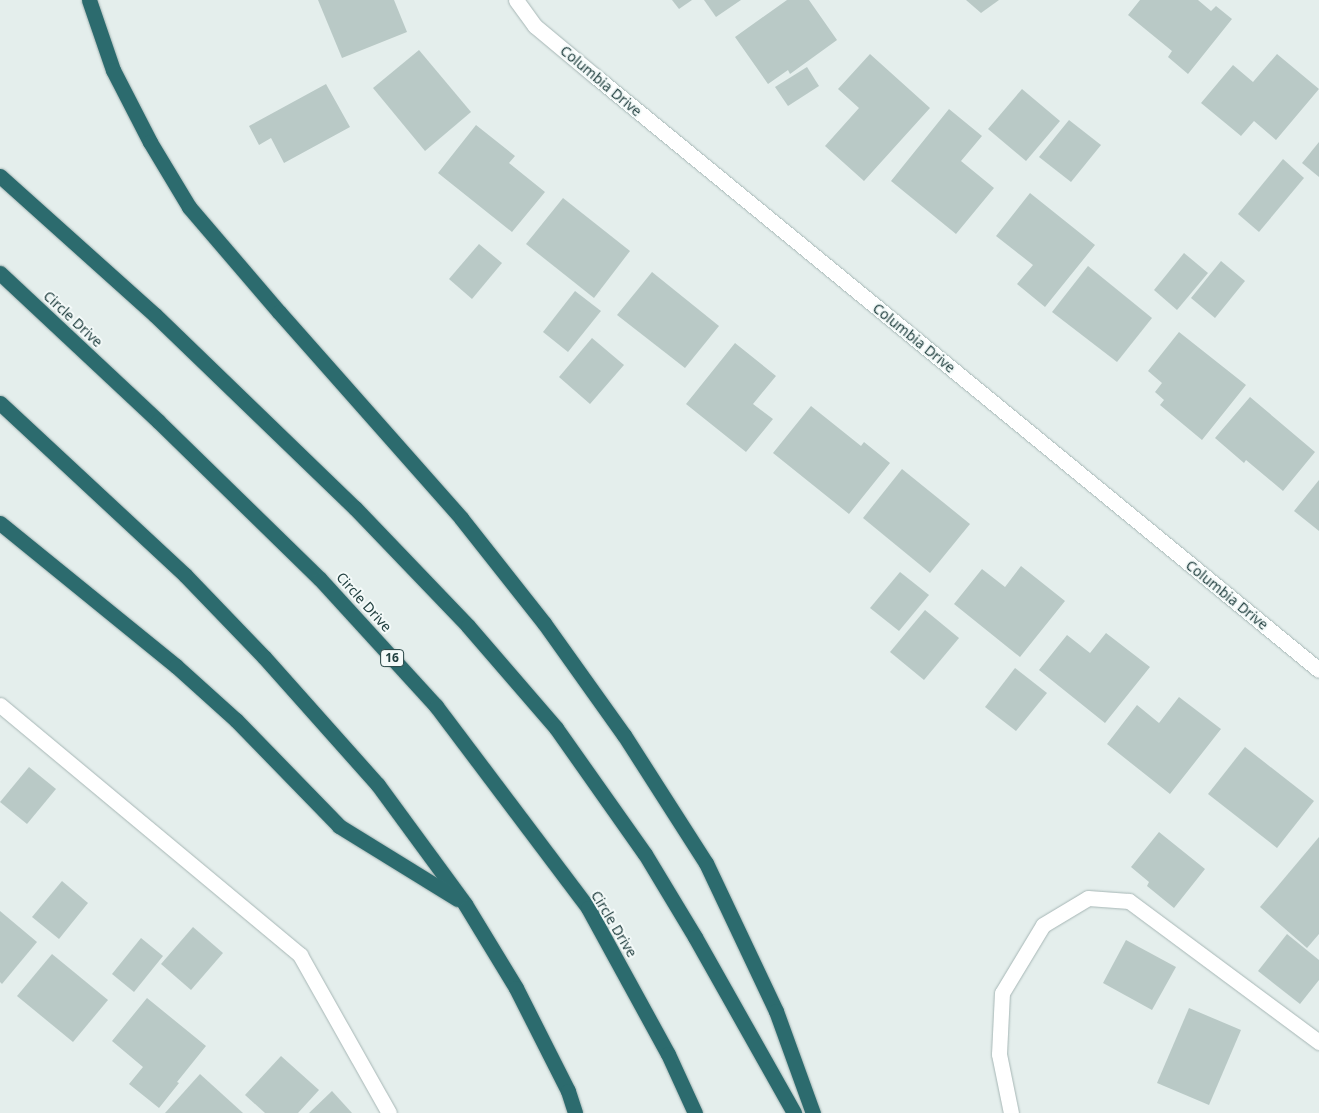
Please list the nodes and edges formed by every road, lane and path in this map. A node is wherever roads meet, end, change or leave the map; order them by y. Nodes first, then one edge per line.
1 (89, 0) edge
2 (516, 0) edge
3 (0, 176) edge
4 (0, 273) edge
5 (0, 403) edge
6 (0, 523) edge
7 (1319, 670) edge
8 (0, 705) edge
9 (464, 904) junction
10 (1319, 1042) edge
11 (389, 1113) edge
12 (575, 1113) edge
13 (695, 1113) edge
14 (794, 1113) edge
15 (813, 1113) edge
16 (1011, 1113) edge

1 - 15 highway
2 - 7 street, Columbia Drive
3 - 14 highway
4 - 13 highway, Circle Drive / 16
5 - 9 highway
6 - 9 highway
8 - 11 street
9 - 12 highway
10 - 16 street

